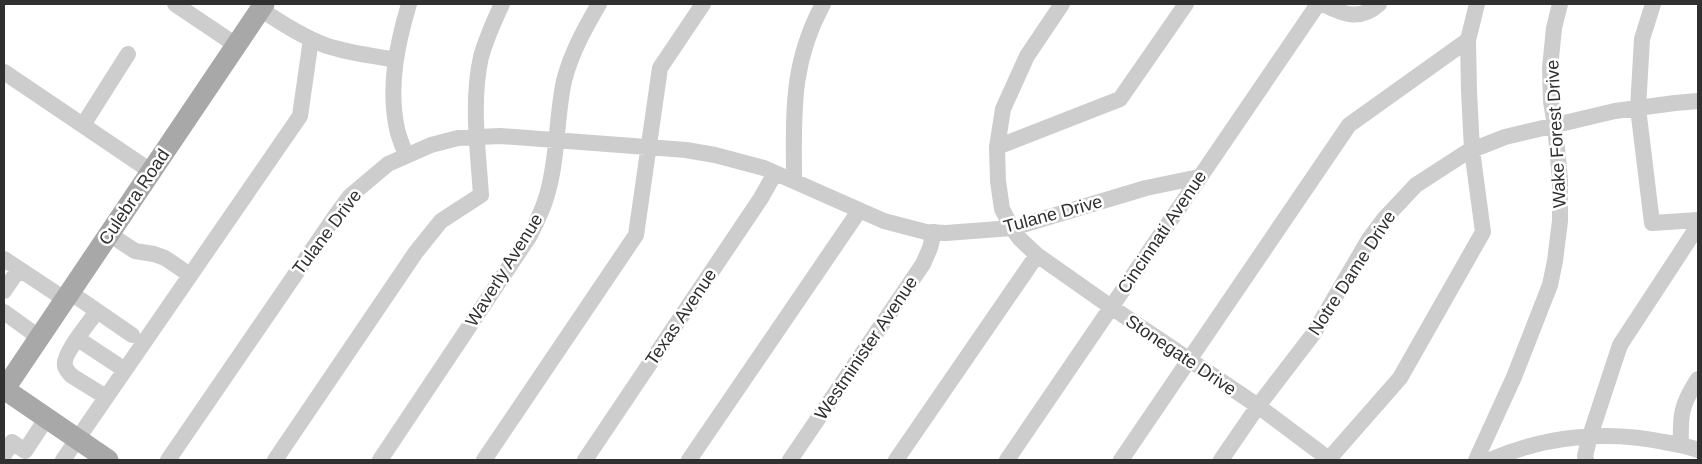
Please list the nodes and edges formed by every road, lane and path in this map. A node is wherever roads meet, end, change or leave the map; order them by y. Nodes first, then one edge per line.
1 (175, 4) edge
2 (409, 4) edge
3 (502, 4) edge
4 (599, 4) edge
5 (703, 4) edge
6 (823, 4) edge
7 (1062, 4) edge
8 (1186, 4) edge
9 (1318, 4) edge
10 (1323, 4) edge
11 (1379, 4) edge
12 (1477, 4) edge
13 (1560, 4) edge
14 (1653, 4) edge
15 (262, 6) edge
16 (311, 39) junction
17 (1468, 40) junction
18 (236, 45) junction
19 (128, 54) dead end
20 (395, 60) junction
21 (4, 72) edge
22 (1698, 101) edge
23 (1638, 108) junction
24 (83, 125) junction
25 (1556, 125) junction
26 (477, 137) junction
27 (556, 139) junction
28 (648, 147) junction
29 (997, 147) junction
30 (1472, 150) junction
31 (406, 155) junction
32 (152, 172) junction
33 (775, 173) junction
34 (1199, 177) junction
35 (794, 181) junction
36 (859, 211) junction
37 (1698, 220) edge
38 (1698, 226) edge
39 (1012, 228) junction
40 (934, 232) junction
41 (110, 234) junction
42 (1037, 255) junction
43 (4, 259) edge
44 (186, 272) junction
45 (9, 280) edge
46 (68, 297) junction
47 (1111, 308) junction
48 (98, 311) junction
49 (4, 312) edge
50 (132, 335) dead end
51 (40, 338) junction
52 (78, 339) junction
53 (1189, 360) junction
54 (122, 368) junction
55 (1698, 379) edge
56 (4, 389) edge
57 (103, 396) junction
58 (1258, 406) junction
59 (46, 419) junction
60 (1590, 436) junction
61 (76, 440) junction
62 (1681, 445) junction
63 (1698, 450) edge
64 (4, 455) edge
65 (63, 460) edge
66 (108, 460) edge
67 (168, 460) edge
68 (275, 460) edge
69 (380, 460) edge
70 (484, 460) edge
71 (585, 460) edge
72 (689, 460) edge
73 (790, 460) edge
74 (896, 460) edge
75 (1008, 460) edge
76 (1121, 460) edge
77 (1221, 460) edge
78 (1329, 460) edge
79 (1476, 460) edge
80 (1490, 460) edge
81 (1586, 460) edge

1 - 18 street
2 - 20 street
3 - 26 street
4 - 27 street, Waverly Avenue
5 - 28 street
6 - 35 street
7 - 29 street
8 - 29 street
9 - 34 street, Cincinnati Avenue
10 - 11 street
12 - 17 street
13 - 25 street, Wake Forest Drive
14 - 23 street
15 - 16 street
15 - 18 main road, Culebra Road
16 - 20 street
16 - 44 street
17 - 30 street
17 - 53 street
18 - 32 main road, Culebra Road
19 - 24 street
20 - 31 street
21 - 24 street
22 - 23 street, Notre Dame Drive
23 - 25 street, Notre Dame Drive
23 - 37 street
24 - 32 street
25 - 30 street, Notre Dame Drive
25 - 79 street, Wake Forest Drive
26 - 27 street, Tulane Drive
26 - 31 street, Tulane Drive
26 - 68 street
27 - 28 street, Tulane Drive
27 - 69 street, Waverly Avenue
28 - 33 street, Tulane Drive
28 - 70 street
29 - 39 street
30 - 58 street, Notre Dame Drive
30 - 78 street
31 - 67 street, Tulane Drive
32 - 41 main road, Culebra Road
33 - 35 street, Tulane Drive
33 - 71 street, Texas Avenue
34 - 39 street, Tulane Drive
34 - 47 street, Cincinnati Avenue
35 - 36 street, Tulane Drive
36 - 40 street, Tulane Drive
36 - 72 street
38 - 60 street
39 - 40 street, Tulane Drive
39 - 42 street, Stonegate Drive
40 - 73 street, Westminister Avenue
41 - 44 street
41 - 46 main road, Culebra Road
42 - 47 street, Stonegate Drive
42 - 74 street
43 - 45 street
44 - 54 street
45 - 46 street
46 - 48 street
46 - 51 main road, Culebra Road
47 - 53 street, Stonegate Drive
47 - 75 street, Cincinnati Avenue
48 - 50 street
48 - 52 street
49 - 51 street
51 - 56 main road, Culebra Road
52 - 54 street
52 - 57 street
53 - 58 street, Stonegate Drive
53 - 76 street
54 - 57 street
55 - 62 street
56 - 59 main road
57 - 61 street
58 - 77 street, Notre Dame Drive
58 - 78 street, Stonegate Drive
59 - 61 main road
59 - 64 street
60 - 62 street
60 - 80 street
60 - 81 street
61 - 65 street
61 - 66 main road
62 - 63 street

